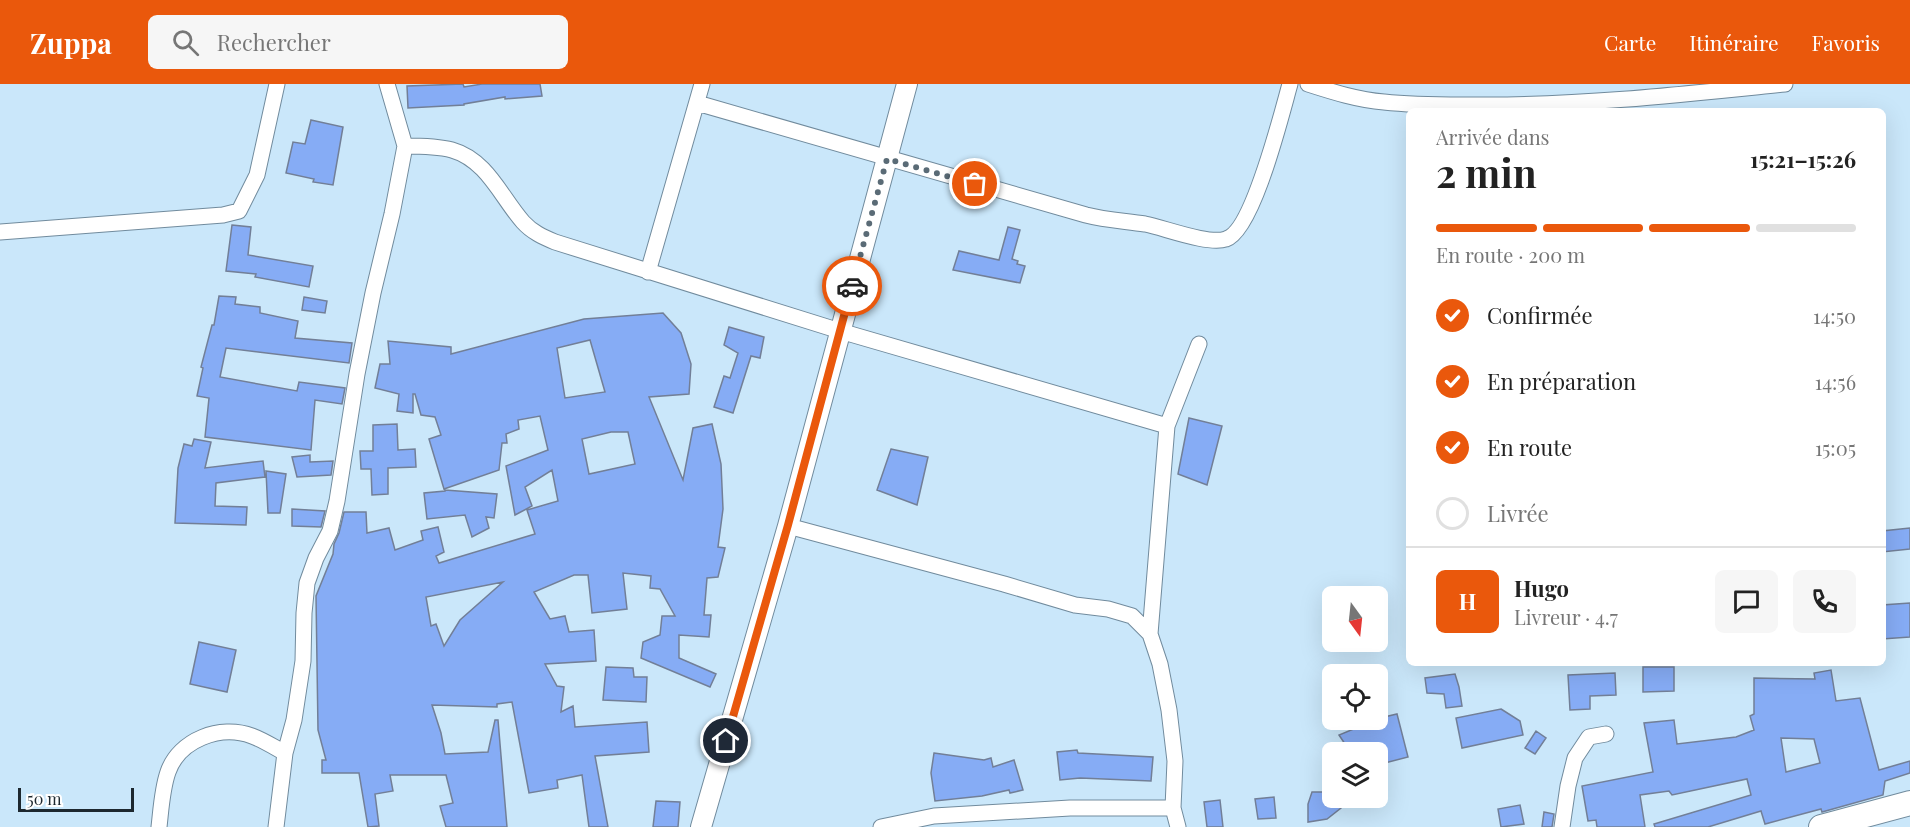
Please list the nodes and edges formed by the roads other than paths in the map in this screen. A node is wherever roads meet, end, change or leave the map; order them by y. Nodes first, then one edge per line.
1 (277, 84) edge
2 (387, 84) edge
3 (702, 84) edge
4 (907, 84) edge
5 (1290, 84) edge
6 (1308, 84) edge
7 (1785, 84) edge
8 (696, 103) junction
9 (405, 146) junction
10 (887, 159) junction
11 (0, 232) edge
12 (648, 272) junction
13 (840, 331) junction
14 (1199, 344) dead end
15 (1167, 426) junction
16 (788, 525) junction
17 (1150, 634) junction
18 (1606, 734) dead end
19 (285, 753) junction
20 (1910, 803) edge
21 (1173, 808) junction
22 (159, 827) edge
23 (276, 827) edge
24 (701, 827) edge
25 (881, 827) edge
26 (1178, 827) edge
27 (1562, 827) edge
28 (1821, 827) edge

1 - 11 street
2 - 9 street
3 - 8 street
4 - 10 street
5 - 10 street
6 - 7 street
8 - 10 street
8 - 12 street
9 - 12 street
9 - 19 street
10 - 13 street
12 - 13 street
13 - 15 street
13 - 16 street
14 - 15 street
15 - 17 street
16 - 17 street
16 - 24 street
17 - 21 street
18 - 27 street
19 - 22 street
19 - 23 street
20 - 28 main road
21 - 25 street
21 - 26 street

